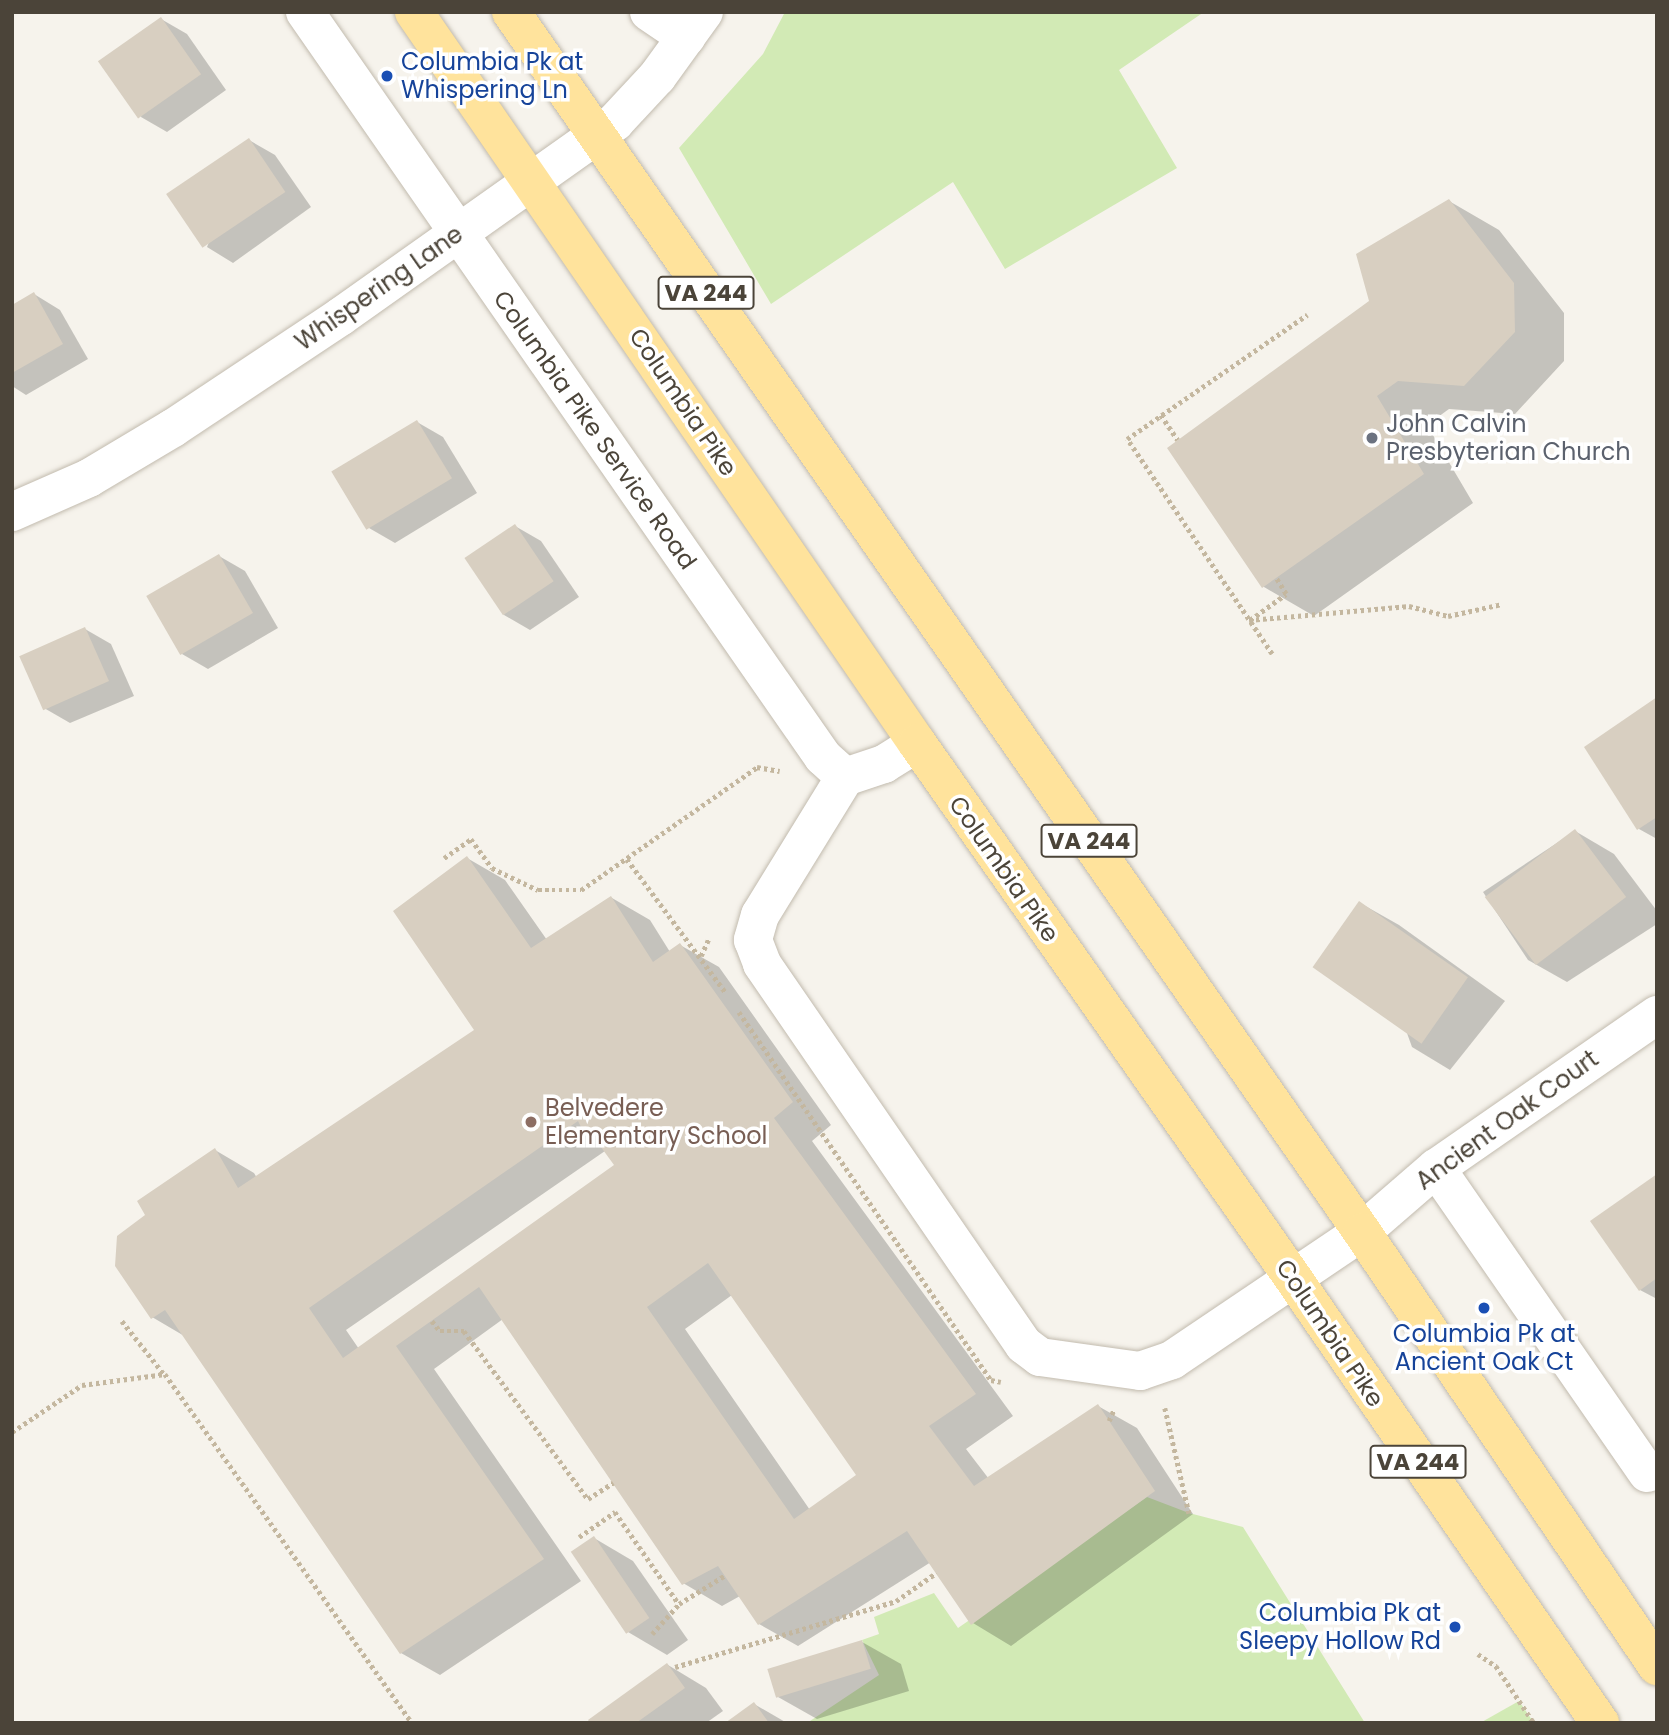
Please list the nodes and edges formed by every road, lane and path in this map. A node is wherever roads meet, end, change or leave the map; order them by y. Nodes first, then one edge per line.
1 (305, 12) edge
2 (414, 12) edge
3 (511, 12) edge
4 (649, 12) edge
5 (695, 25) edge
6 (596, 135) junction
7 (531, 181) junction
8 (458, 234) junction
9 (1307, 315) dead end
10 (1161, 415) junction
11 (1178, 440) dead end
12 (12, 512) edge
13 (1276, 578) dead end
14 (1502, 604) dead end
15 (1249, 620) junction
16 (1272, 654) dead end
17 (916, 743) junction
18 (845, 776) junction
19 (786, 781) dead end
20 (444, 858) dead end
21 (712, 932) dead end
22 (701, 956) dead end
23 (1657, 1014) edge
24 (1436, 1168) junction
25 (1362, 1232) junction
26 (1293, 1278) junction
27 (122, 1321) dead end
28 (432, 1321) dead end
29 (165, 1374) junction
30 (1164, 1403) dead end
31 (12, 1432) edge
32 (1645, 1455) edge
33 (613, 1483) dead end
34 (1189, 1513) dead end
35 (579, 1537) dead end
36 (936, 1573) dead end
37 (724, 1576) dead end
38 (679, 1604) junction
39 (652, 1634) dead end
40 (1478, 1654) dead end
41 (1657, 1666) edge
42 (676, 1667) dead end
43 (412, 1723) edge
44 (1534, 1723) edge
45 (1600, 1723) edge

1 - 8 street, Columbia Pike Service Road
2 - 7 main road, Columbia Pike / VA 244
3 - 6 main road, VA 244
4 - 5 street
5 - 6 street, Whispering Lane
6 - 7 street, Whispering Lane
6 - 25 main road, VA 244
7 - 8 street, Whispering Lane
7 - 17 main road, Columbia Pike / VA 244
8 - 12 street, Whispering Lane
8 - 18 street, Columbia Pike Service Road
9 - 10 path
10 - 11 path
10 - 15 path
13 - 15 path
14 - 15 path
15 - 16 path
17 - 18 street
17 - 26 main road, Columbia Pike / VA 244
18 - 26 street, Ancient Oak Court
19 - 20 path
21 - 22 path
23 - 24 street, Ancient Oak Court
24 - 25 street, Ancient Oak Court
24 - 32 street
25 - 26 street, Ancient Oak Court
25 - 41 main road, VA 244
26 - 45 main road, Columbia Pike / VA 244
27 - 29 path
28 - 33 path
29 - 31 path
29 - 43 path
30 - 34 path
35 - 38 path
36 - 42 path
37 - 38 path
38 - 39 path
40 - 44 path

